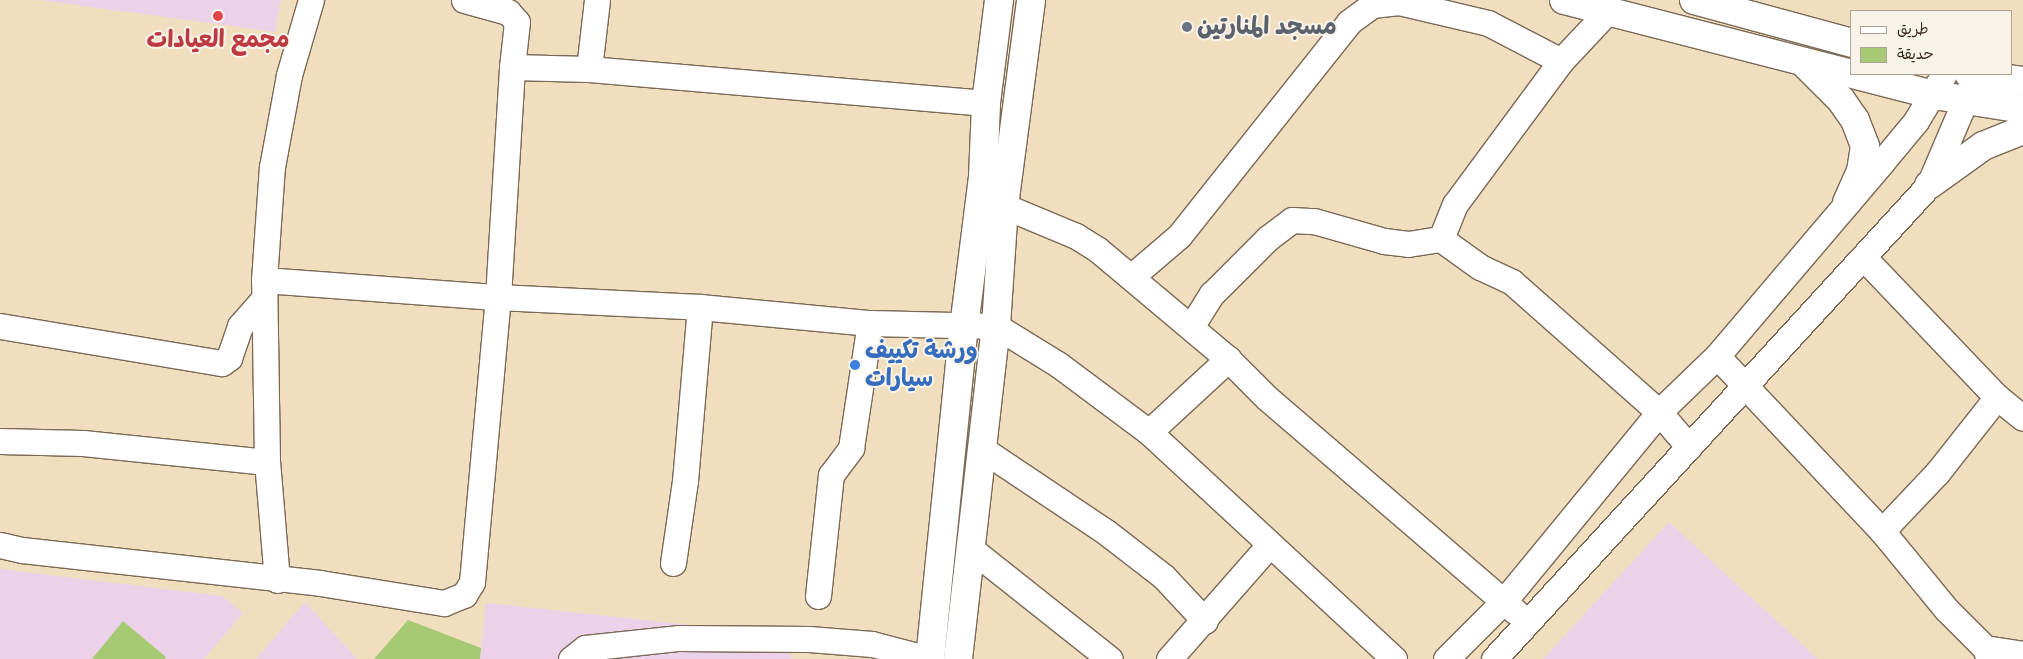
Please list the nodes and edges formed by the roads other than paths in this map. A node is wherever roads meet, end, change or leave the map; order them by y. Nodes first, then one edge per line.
1 (311, 0) edge
2 (464, 0) edge
3 (597, 0) edge
4 (1000, 0) edge
5 (1031, 0) edge
6 (1564, 0) edge
7 (1694, 0) edge
8 (1606, 12) junction
9 (1850, 42) edge
10 (1561, 61) junction
11 (1802, 61) junction
12 (512, 67) junction
13 (589, 69) junction
14 (1850, 69) edge
15 (1885, 75) edge
16 (2023, 80) edge
17 (1970, 83) edge
18 (1939, 84) edge
19 (986, 103) junction
20 (2023, 109) edge
21 (2023, 130) edge
22 (995, 176) junction
23 (1930, 185) junction
24 (1847, 202) junction
25 (1004, 206) junction
26 (1441, 239) junction
27 (1863, 257) junction
28 (1131, 277) junction
29 (264, 289) junction
30 (498, 297) junction
31 (700, 307) junction
32 (870, 323) junction
33 (0, 326) edge
34 (996, 326) junction
35 (964, 327) junction
36 (1191, 327) junction
37 (1717, 356) junction
38 (1228, 359) junction
39 (1745, 385) junction
40 (1997, 397) junction
41 (1659, 412) junction
42 (2023, 418) edge
43 (1149, 432) junction
44 (0, 441) edge
45 (1689, 447) junction
46 (982, 449) junction
47 (267, 462) junction
48 (1882, 531) junction
49 (0, 544) edge
50 (1269, 544) junction
51 (971, 549) junction
52 (673, 564) dead end
53 (277, 580) junction
54 (818, 596) dead end
55 (1504, 602) junction
56 (1205, 620) junction
57 (1528, 623) junction
58 (1987, 654) edge
59 (2023, 654) edge
60 (571, 659) edge
61 (930, 659) edge
62 (958, 659) edge
63 (1110, 659) edge
64 (1169, 659) edge
65 (1394, 659) edge
66 (1446, 659) edge
67 (1494, 659) edge

1 - 29 street
2 - 12 street
3 - 13 street
4 - 19 main road
5 - 22 main road
6 - 8 main road
7 - 9 main road
8 - 10 street
8 - 11 main road
10 - 26 street
10 - 28 street
11 - 14 main road
11 - 24 main road
12 - 13 street
12 - 30 street
13 - 19 street
15 - 18 main road
16 - 17 main road
17 - 18 main road
17 - 20 main road
17 - 23 street
18 - 24 street
19 - 22 main road
21 - 23 main road
22 - 25 main road
22 - 35 main road
23 - 27 street
24 - 37 street
25 - 28 street
25 - 34 main road
26 - 36 street
26 - 41 street
27 - 39 street
27 - 40 street
28 - 36 street
29 - 30 street
29 - 33 street
29 - 47 street
30 - 31 street
30 - 53 street
31 - 32 street
31 - 52 street
32 - 35 street
32 - 54 street
34 - 35 street
34 - 43 street
34 - 46 main road
35 - 61 main road
36 - 38 street
37 - 39 street
37 - 41 street
38 - 43 street
38 - 55 street
39 - 45 street
39 - 48 street
40 - 42 street
40 - 48 street
41 - 45 street
41 - 55 street
43 - 50 street
44 - 47 street
45 - 57 street
46 - 51 main road
46 - 56 street
47 - 53 street
48 - 58 street
49 - 53 street
50 - 56 street
50 - 65 street
51 - 62 main road
51 - 63 street
55 - 57 street
55 - 66 street
56 - 64 street
57 - 67 street
58 - 59 street
60 - 61 street

